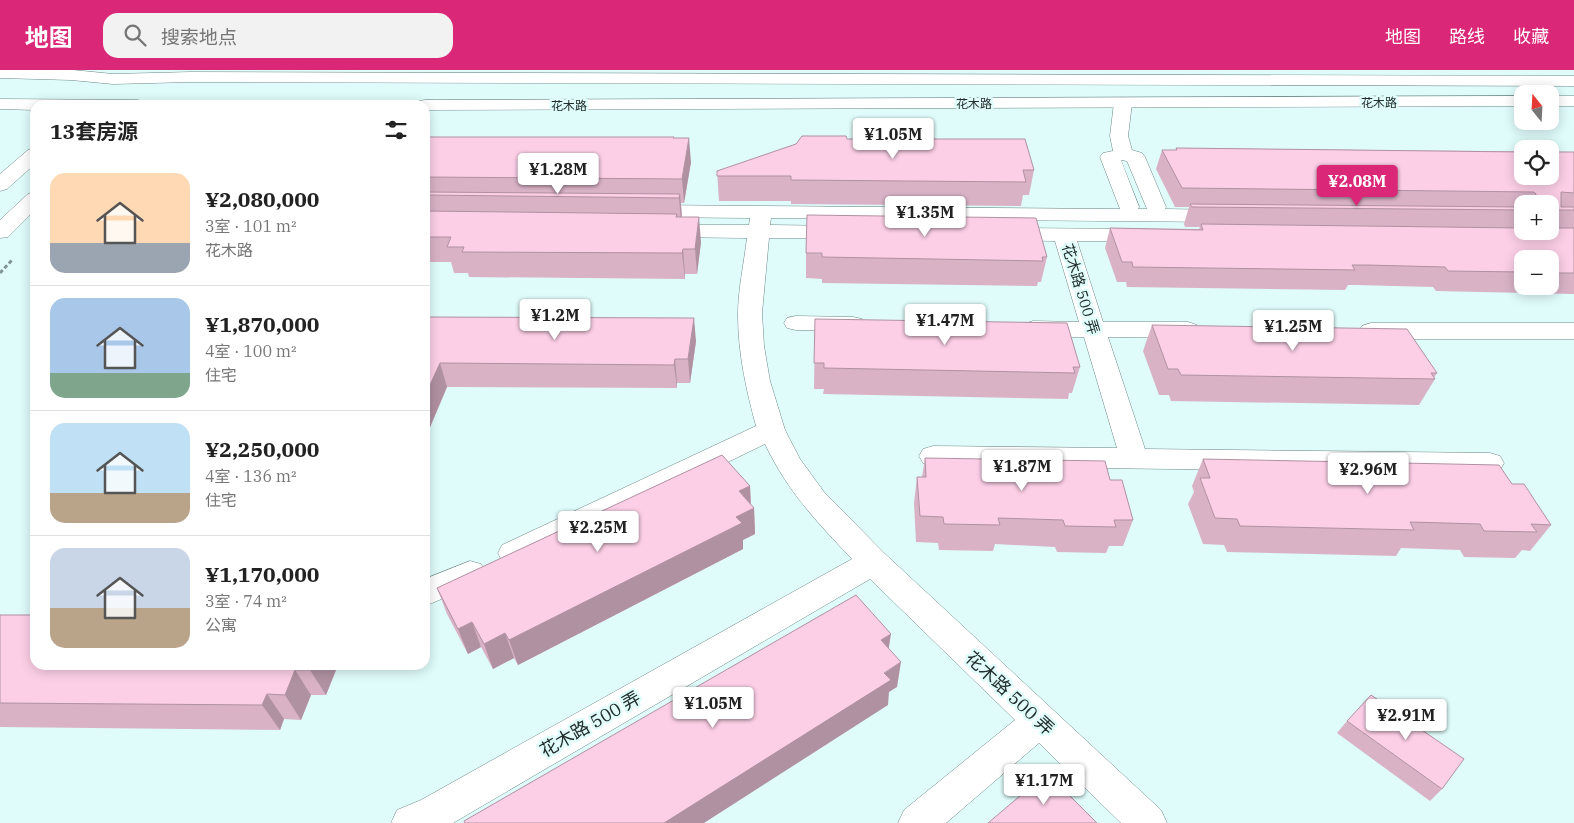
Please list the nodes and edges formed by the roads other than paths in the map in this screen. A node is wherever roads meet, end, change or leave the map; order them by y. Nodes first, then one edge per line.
1 (0, 73) edge
2 (169, 74) edge
3 (340, 74) edge
4 (118, 75) edge
5 (1574, 82) edge
6 (90, 100) edge
7 (142, 100) edge
8 (1514, 101) edge
9 (1559, 101) edge
10 (1574, 101) edge
11 (1123, 103) junction
12 (0, 104) edge
13 (30, 104) edge
14 (430, 105) edge
15 (1123, 154) junction
16 (30, 158) edge
17 (0, 185) edge
18 (30, 203) edge
19 (1129, 207) junction
20 (1156, 207) junction
21 (625, 211) edge
22 (1096, 215) junction
23 (1188, 216) junction
24 (1248, 216) edge
25 (761, 222) junction
26 (640, 230) edge
27 (0, 232) edge
28 (1072, 234) junction
29 (796, 323) dead end
30 (876, 325) edge
31 (1014, 328) edge
32 (1094, 330) junction
33 (1211, 330) edge
34 (1348, 330) edge
35 (1574, 331) edge
36 (771, 430) junction
37 (933, 456) edge
38 (1134, 459) junction
39 (1490, 463) edge
40 (873, 562) junction
41 (430, 591) edge
42 (1040, 721) junction
43 (410, 823) edge
44 (917, 823) edge
45 (1148, 823) edge

1 - 4 main road, 花木路
2 - 3 main road, 花木路
2 - 4 main road, 花木路
2 - 7 main road
3 - 5 main road, 花木路
4 - 6 main road
8 - 11 main road, 花木路
9 - 10 main road
11 - 14 main road, 花木路
11 - 15 main road
12 - 13 main road
15 - 19 main road
15 - 20 main road
16 - 17 main road
18 - 27 main road
19 - 20 main road, 花木路 500 弄
19 - 22 main road, 花木路 500 弄
20 - 23 main road, 花木路 500 弄
21 - 25 main road
22 - 23 main road
22 - 25 main road
22 - 28 main road, 花木路 500 弄
23 - 24 main road
23 - 28 main road, 花木路 500 弄
25 - 26 main road, 花木路 500 弄
25 - 28 main road, 花木路 500 弄
25 - 36 main road, 花木路 500 弄
28 - 32 main road, 花木路 500 弄
29 - 30 main road
31 - 32 main road
32 - 33 main road
32 - 38 main road, 花木路 500 弄
34 - 35 main road
36 - 40 main road, 花木路 500 弄
36 - 41 main road
37 - 38 main road
38 - 39 main road
40 - 42 main road, 花木路 500 弄
40 - 43 main road, 花木路 500 弄
42 - 44 main road
42 - 45 main road, 花木路 500 弄

